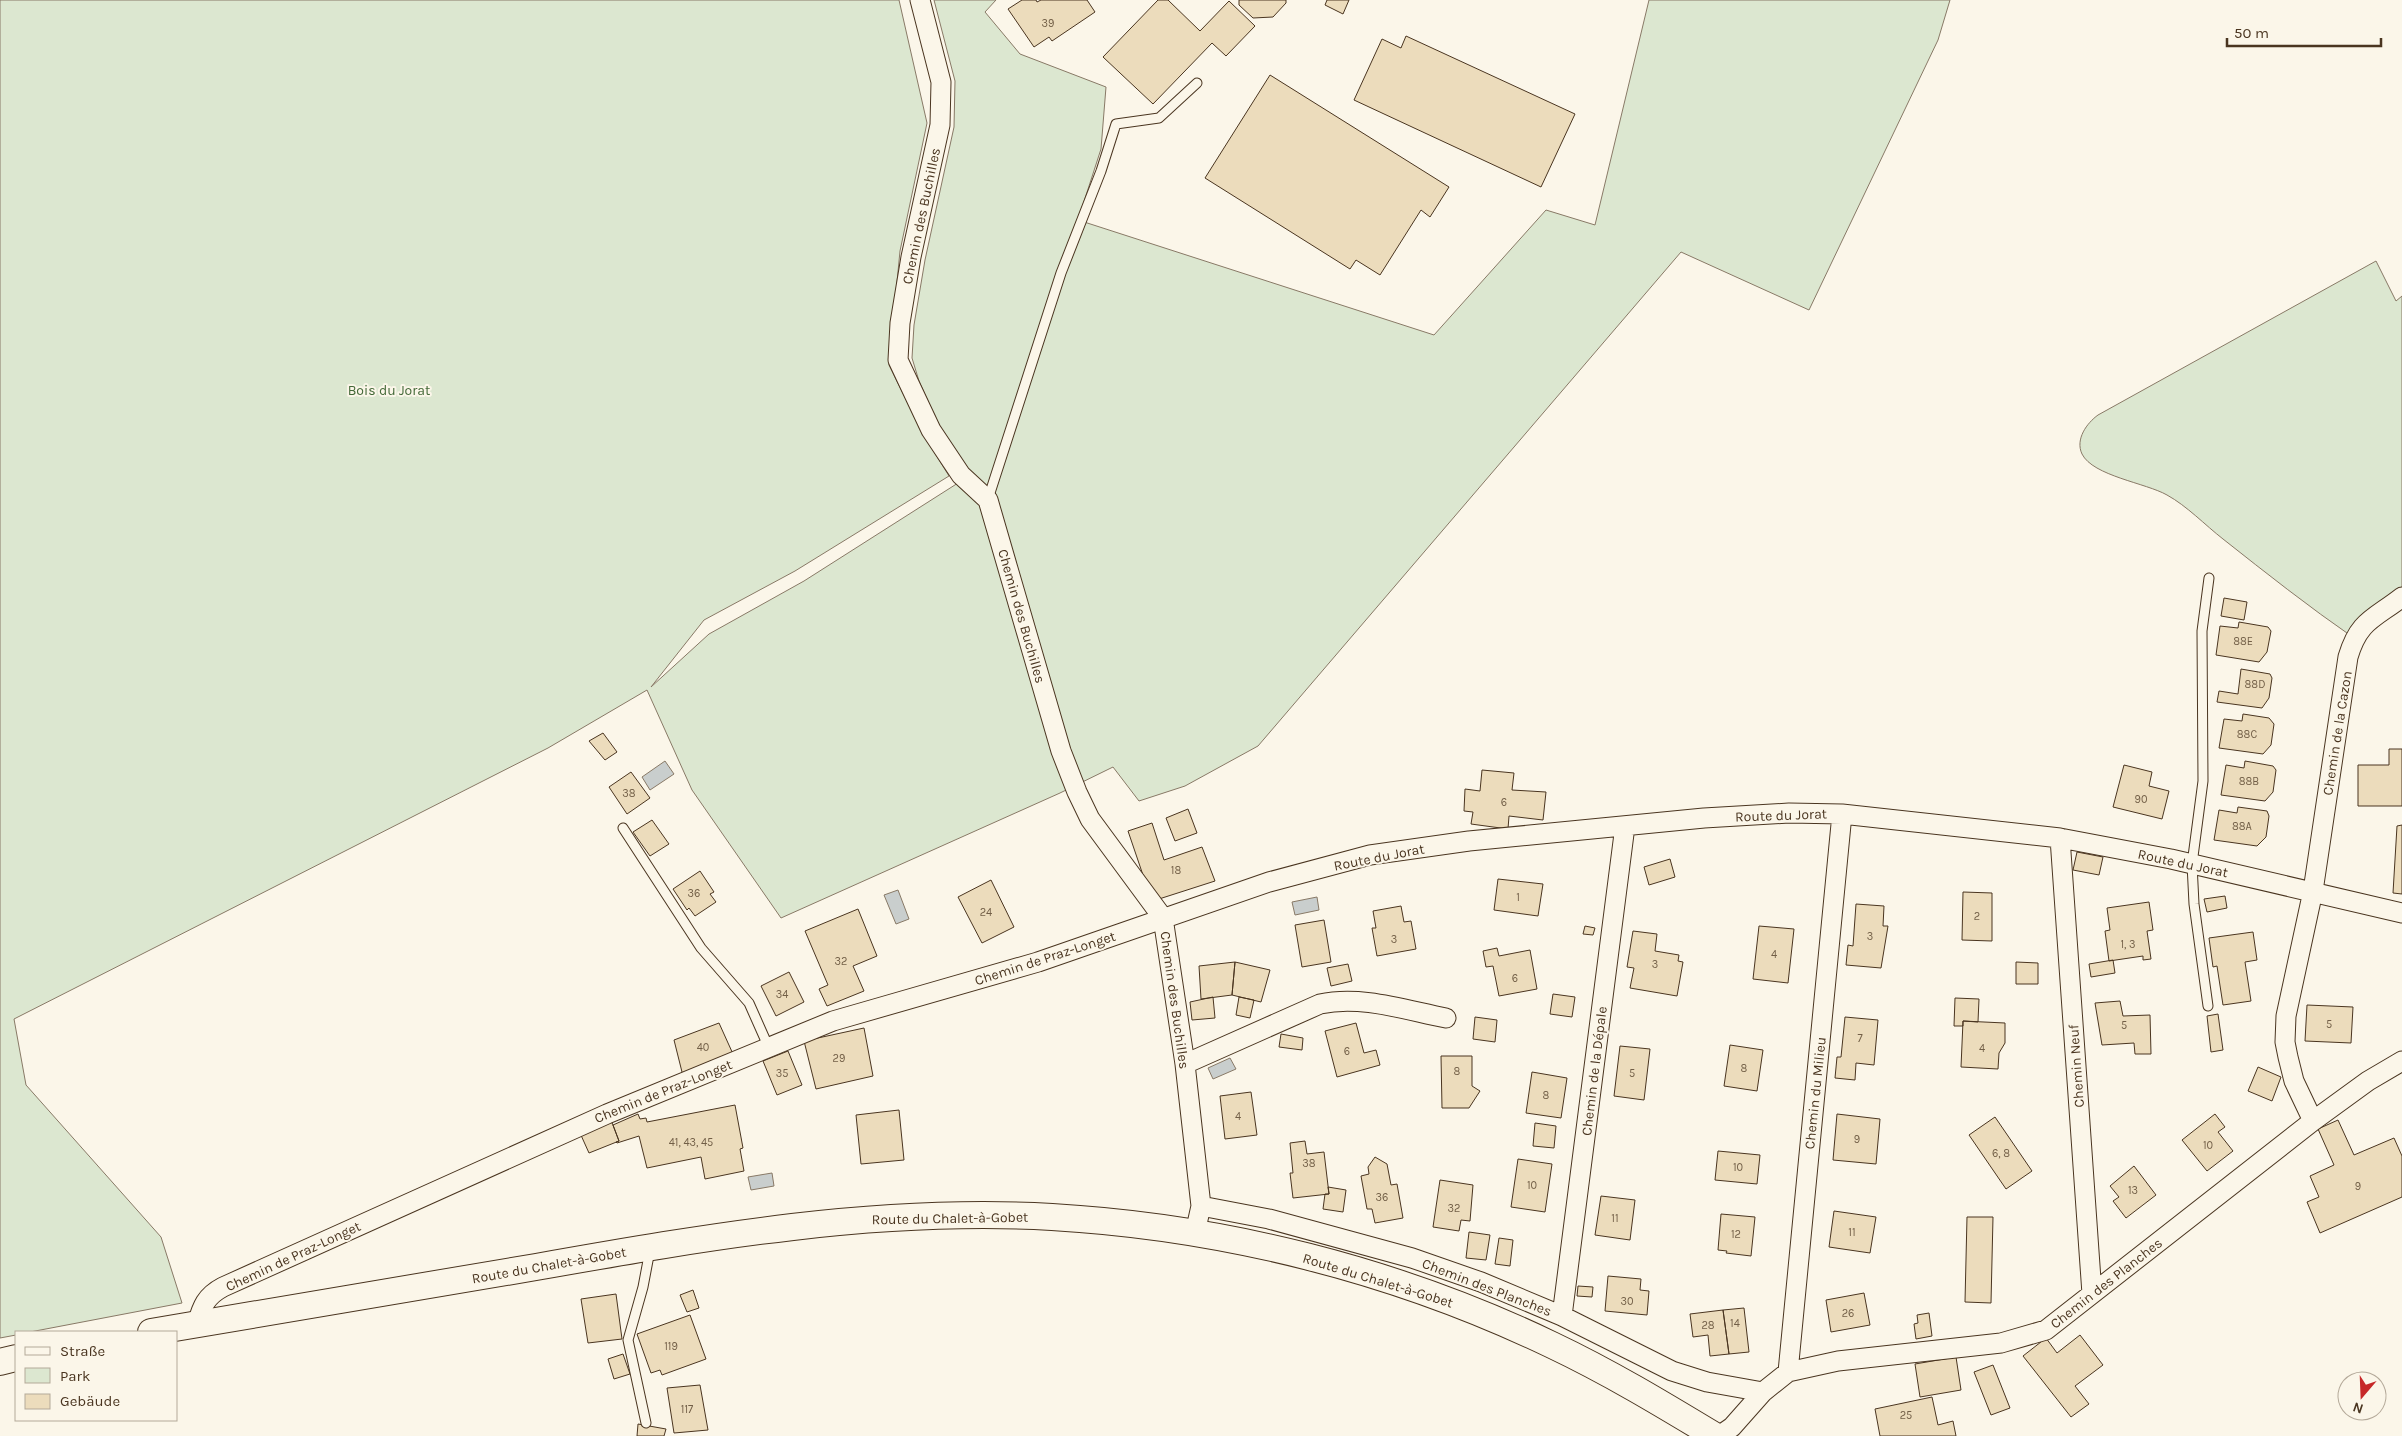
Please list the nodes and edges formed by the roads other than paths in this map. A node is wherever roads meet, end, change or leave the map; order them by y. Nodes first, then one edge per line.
1 (920, 0) edge
2 (1196, 83) dead end
3 (988, 500) junction
4 (2209, 578) dead end
5 (2402, 597) edge
6 (1842, 814) junction
7 (1625, 826) junction
8 (623, 828) dead end
9 (2060, 838) junction
10 (2192, 864) junction
11 (2313, 891) junction
12 (2402, 913) edge
13 (1163, 918) junction
14 (2208, 1006) dead end
15 (1446, 1018) dead end
16 (769, 1048) junction
17 (2402, 1061) edge
18 (1185, 1064) junction
19 (2313, 1121) junction
20 (1201, 1206) junction
21 (1195, 1233) junction
22 (651, 1247) junction
23 (2092, 1294) junction
24 (1562, 1316) junction
25 (197, 1324) junction
26 (157, 1331) edge
27 (15, 1358) edge
28 (0, 1362) edge
29 (1788, 1372) junction
30 (1763, 1392) junction
31 (646, 1423) dead end
32 (1717, 1436) edge

1 - 3 street, Chemin des Buchilles
2 - 3 lane
3 - 13 street, Chemin des Buchilles
4 - 10 lane
5 - 11 street, Chemin de la Cazon
6 - 7 street, Route du Jorat
6 - 9 street, Route du Jorat
6 - 29 street, Chemin du Milieu
7 - 13 street, Route du Jorat
7 - 24 street, Chemin de la Dépale
8 - 16 lane
9 - 10 street, Route du Jorat
9 - 23 street, Chemin Neuf
10 - 11 street, Route du Jorat
10 - 14 lane
11 - 12 street, Route du Jorat
11 - 19 street, Chemin de la Cazon
13 - 16 street, Chemin de Praz-Longet
13 - 18 street, Chemin des Buchilles
15 - 18 street
16 - 25 street, Chemin de Praz-Longet
17 - 19 street, Chemin des Planches
18 - 20 street, Chemin des Buchilles
19 - 23 street, Chemin des Planches
20 - 21 street, Chemin des Buchilles
20 - 24 street, Chemin des Planches
21 - 22 main road, Route du Chalet-à-Gobet
21 - 32 main road, Route du Chalet-à-Gobet
22 - 25 main road, Route du Chalet-à-Gobet
22 - 31 lane
23 - 29 street, Chemin des Planches
24 - 30 street, Chemin des Planches
25 - 26 main road, Route du Chalet-à-Gobet
27 - 28 main road
29 - 30 street, Chemin des Planches
30 - 32 street, Chemin des Planches

